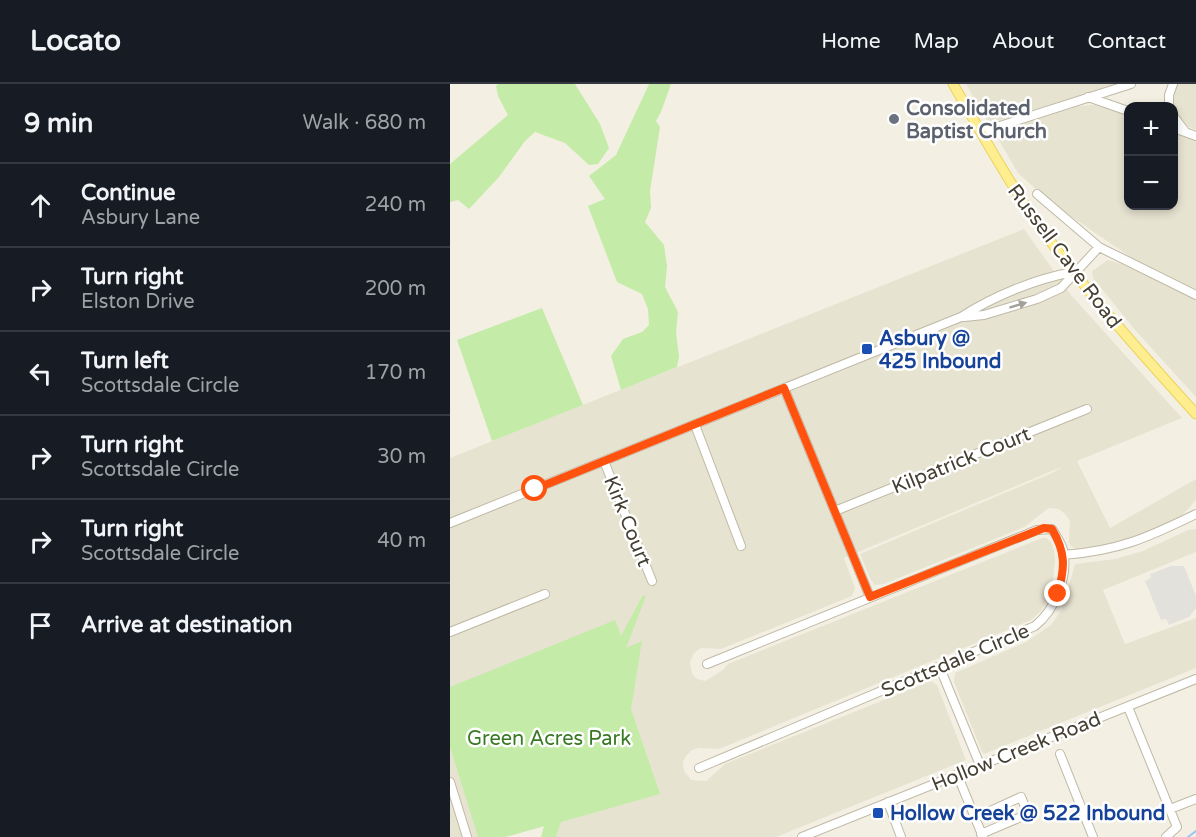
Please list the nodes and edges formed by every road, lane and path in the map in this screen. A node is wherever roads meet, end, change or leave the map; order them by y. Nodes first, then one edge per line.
1 (952, 84) edge
2 (1131, 84) edge
3 (1173, 84) edge
4 (1088, 97) junction
5 (1169, 102) edge
6 (1124, 110) edge
7 (1178, 121) edge
8 (981, 132) junction
9 (1192, 134) edge
10 (1037, 194) dead end
11 (1099, 247) junction
12 (1073, 272) junction
13 (1196, 295) edge
14 (961, 317) junction
15 (784, 388) junction
16 (1087, 410) dead end
17 (1196, 414) edge
18 (694, 425) junction
19 (604, 461) junction
20 (835, 511) junction
21 (1196, 514) edge
22 (450, 523) edge
23 (741, 546) dead end
24 (1063, 555) junction
25 (652, 580) dead end
26 (545, 594) dead end
27 (870, 597) junction
28 (450, 632) edge
29 (707, 664) dead end
30 (940, 668) junction
31 (1196, 679) edge
32 (1128, 707) junction
33 (1060, 754) dead end
34 (980, 765) junction
35 (699, 768) dead end
36 (957, 774) junction
37 (450, 782) edge
38 (452, 797) edge
39 (1196, 799) edge
40 (888, 802) junction
41 (1170, 809) junction
42 (975, 818) junction
43 (982, 836) edge
44 (467, 837) edge
45 (802, 837) edge
46 (901, 837) edge
47 (1093, 837) edge
48 (1166, 837) edge

1 - 8 main road, Russell Cave Road
2 - 4 street
3 - 5 street
4 - 6 street
4 - 8 street
7 - 9 street
8 - 12 main road, Russell Cave Road
10 - 11 street
11 - 12 street
11 - 13 street
12 - 14 street
14 -> 12 street
12 - 17 main road, Russell Cave Road
14 - 15 street
15 - 18 street
15 - 20 street
16 - 20 street, Kilpatrick Court
18 - 19 street
18 - 23 street
19 - 22 street
19 - 25 street, Kirk Court
20 - 27 street
21 - 24 street
24 - 27 street
24 - 30 street, Scottsdale Circle
26 - 28 street
27 - 29 street
30 - 34 street
30 - 35 street, Scottsdale Circle
31 - 32 street, Hollow Creek Road
32 - 34 street, Hollow Creek Road
32 - 41 street
33 - 47 street
34 - 36 street, Hollow Creek Road
36 - 40 street, Hollow Creek Road
36 - 42 street
37 - 38 street
38 - 44 street
39 - 41 street
40 - 45 street, Hollow Creek Road
40 - 46 street
41 - 48 street
42 - 43 street
42 - 43 street

